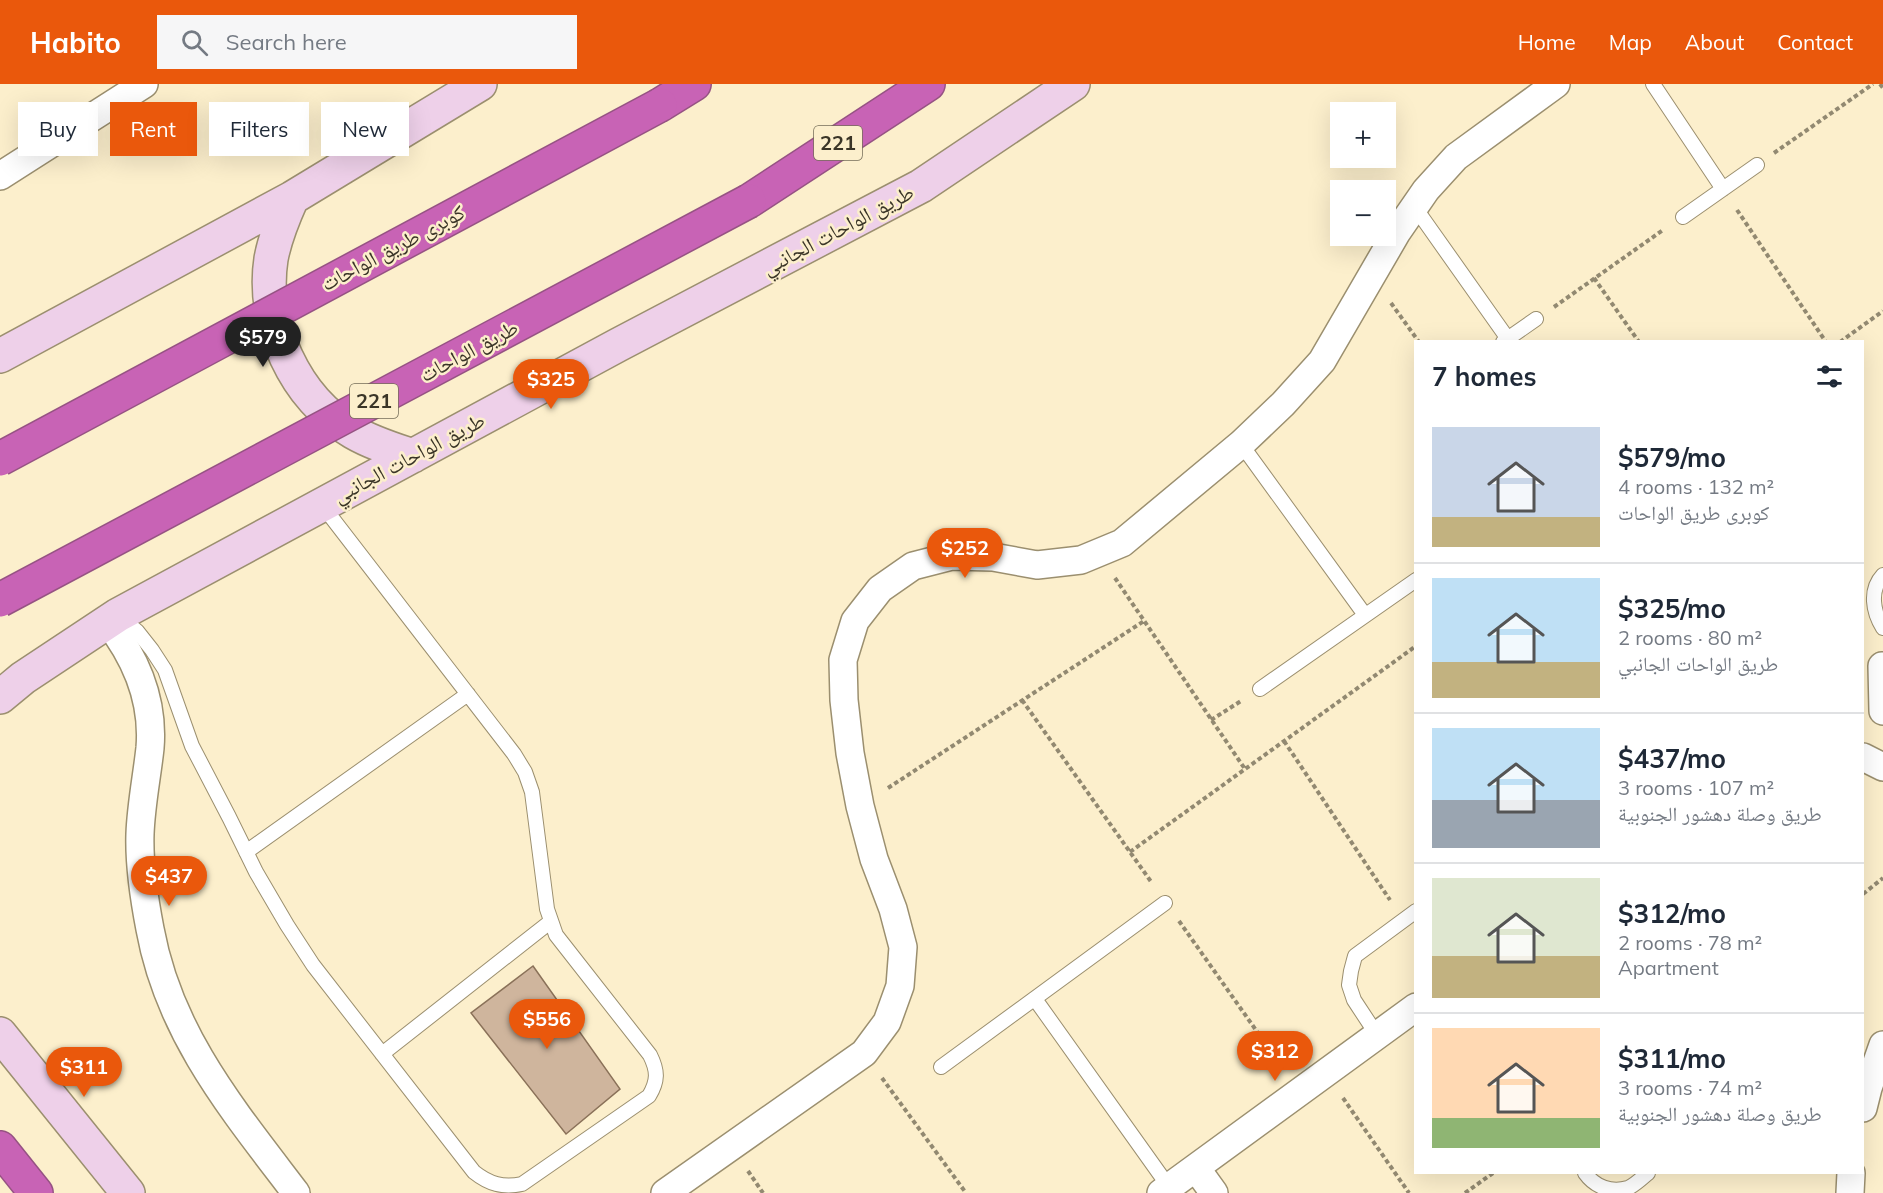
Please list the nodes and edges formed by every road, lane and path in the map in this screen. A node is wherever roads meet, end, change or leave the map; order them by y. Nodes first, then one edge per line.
1 (144, 84) edge
2 (480, 84) edge
3 (693, 84) edge
4 (927, 84) edge
5 (1073, 84) edge
6 (1556, 84) edge
7 (1653, 84) edge
8 (1873, 84) edge
9 (1880, 84) edge
10 (1883, 88) edge
11 (1757, 165) joint
12 (0, 176) edge
13 (1723, 189) junction
14 (292, 198) junction
15 (1414, 207) junction
16 (1683, 217) joint
17 (1371, 276) junction
18 (1594, 278) junction
19 (1883, 311) edge
20 (1536, 319) joint
21 (1418, 340) edge
22 (1506, 340) edge
23 (1638, 340) edge
24 (1825, 340) edge
25 (1843, 340) edge
26 (0, 356) edge
27 (1241, 444) junction
28 (412, 456) junction
29 (0, 459) edge
30 (321, 504) junction
31 (1098, 553) junction
32 (1883, 575) edge
33 (1414, 581) edge
34 (0, 600) edge
35 (1365, 615) junction
36 (113, 618) junction
37 (1144, 621) junction
38 (1883, 628) edge
39 (1414, 647) edge
40 (1883, 666) edge
41 (1864, 680) edge
42 (1260, 689) joint
43 (468, 694) junction
44 (0, 697) edge
45 (1883, 711) edge
46 (1211, 720) junction
47 (1284, 741) junction
48 (1864, 758) edge
49 (1883, 767) edge
50 (1245, 769) junction
51 (860, 806) junction
52 (246, 852) junction
53 (1130, 852) dead end
54 (1883, 878) edge
55 (1864, 893) edge
56 (1165, 903) dead end
57 (1414, 914) edge
58 (1404, 921) junction
59 (550, 922) junction
60 (1035, 999) junction
61 (1414, 1008) edge
62 (0, 1034) edge
63 (1377, 1035) junction
64 (1883, 1045) edge
65 (864, 1053) junction
66 (382, 1054) junction
67 (941, 1067) dead end
68 (1326, 1073) junction
69 (1864, 1104) edge
70 (0, 1148) edge
71 (1196, 1168) junction
72 (1492, 1174) edge
73 (1586, 1174) edge
74 (1647, 1174) edge
75 (1851, 1174) edge
76 (1165, 1190) edge
77 (36, 1193) edge
78 (128, 1193) edge
79 (296, 1193) edge
80 (665, 1193) edge
81 (966, 1193) edge
82 (1214, 1193) edge
83 (1409, 1193) edge
84 (1465, 1193) edge
85 (1850, 1193) edge

1 - 12 street
2 - 14 street
3 - 29 highway, كوبرى طريق الواحات, bridge
4 - 34 highway, طريق الواحات / 221, bridge
5 - 28 street, طريق الواحات الجانبي
6 - 15 street
7 - 13 lane
8 - 11 path
9 - 10 path
11 - 13 lane
13 - 16 lane
13 - 24 path
14 - 26 street
14 - 28 street
15 - 17 street
15 - 22 lane
16 - 18 path
17 - 21 path
17 - 27 street
18 - 20 path
18 - 23 path
19 - 25 path
20 - 22 lane
27 - 31 street
27 - 35 lane
28 - 30 street, طريق الواحات الجانبي
30 - 36 street, طريق الواحات الجانبي
30 - 43 lane
31 - 37 path
31 - 51 street
32 - 38 lane
33 - 35 lane
35 - 42 lane
36 - 44 street, طريق الواحات الجانبي
36 - 52 lane
36 - 79 street
37 - 46 path
37 - 51 path
39 - 47 path
40 - 41 street
40 - 45 street
42 - 46 path
43 - 52 lane
43 - 59 lane
46 - 50 path
47 - 50 path
47 - 58 path
48 - 49 street
50 - 53 path
51 - 65 street
52 - 66 lane
54 - 55 path
56 - 60 lane
57 - 58 lane
58 - 63 lane
59 - 66 lane
59 - 66 lane
60 - 67 lane
60 - 76 lane
61 - 63 street
62 - 78 street
63 - 68 street
64 - 69 street
65 - 80 street
65 - 81 path
68 - 71 street
68 - 83 path
70 - 77 highway
71 - 76 street
71 - 82 street
72 - 84 path
73 - 74 lane
75 - 85 street

